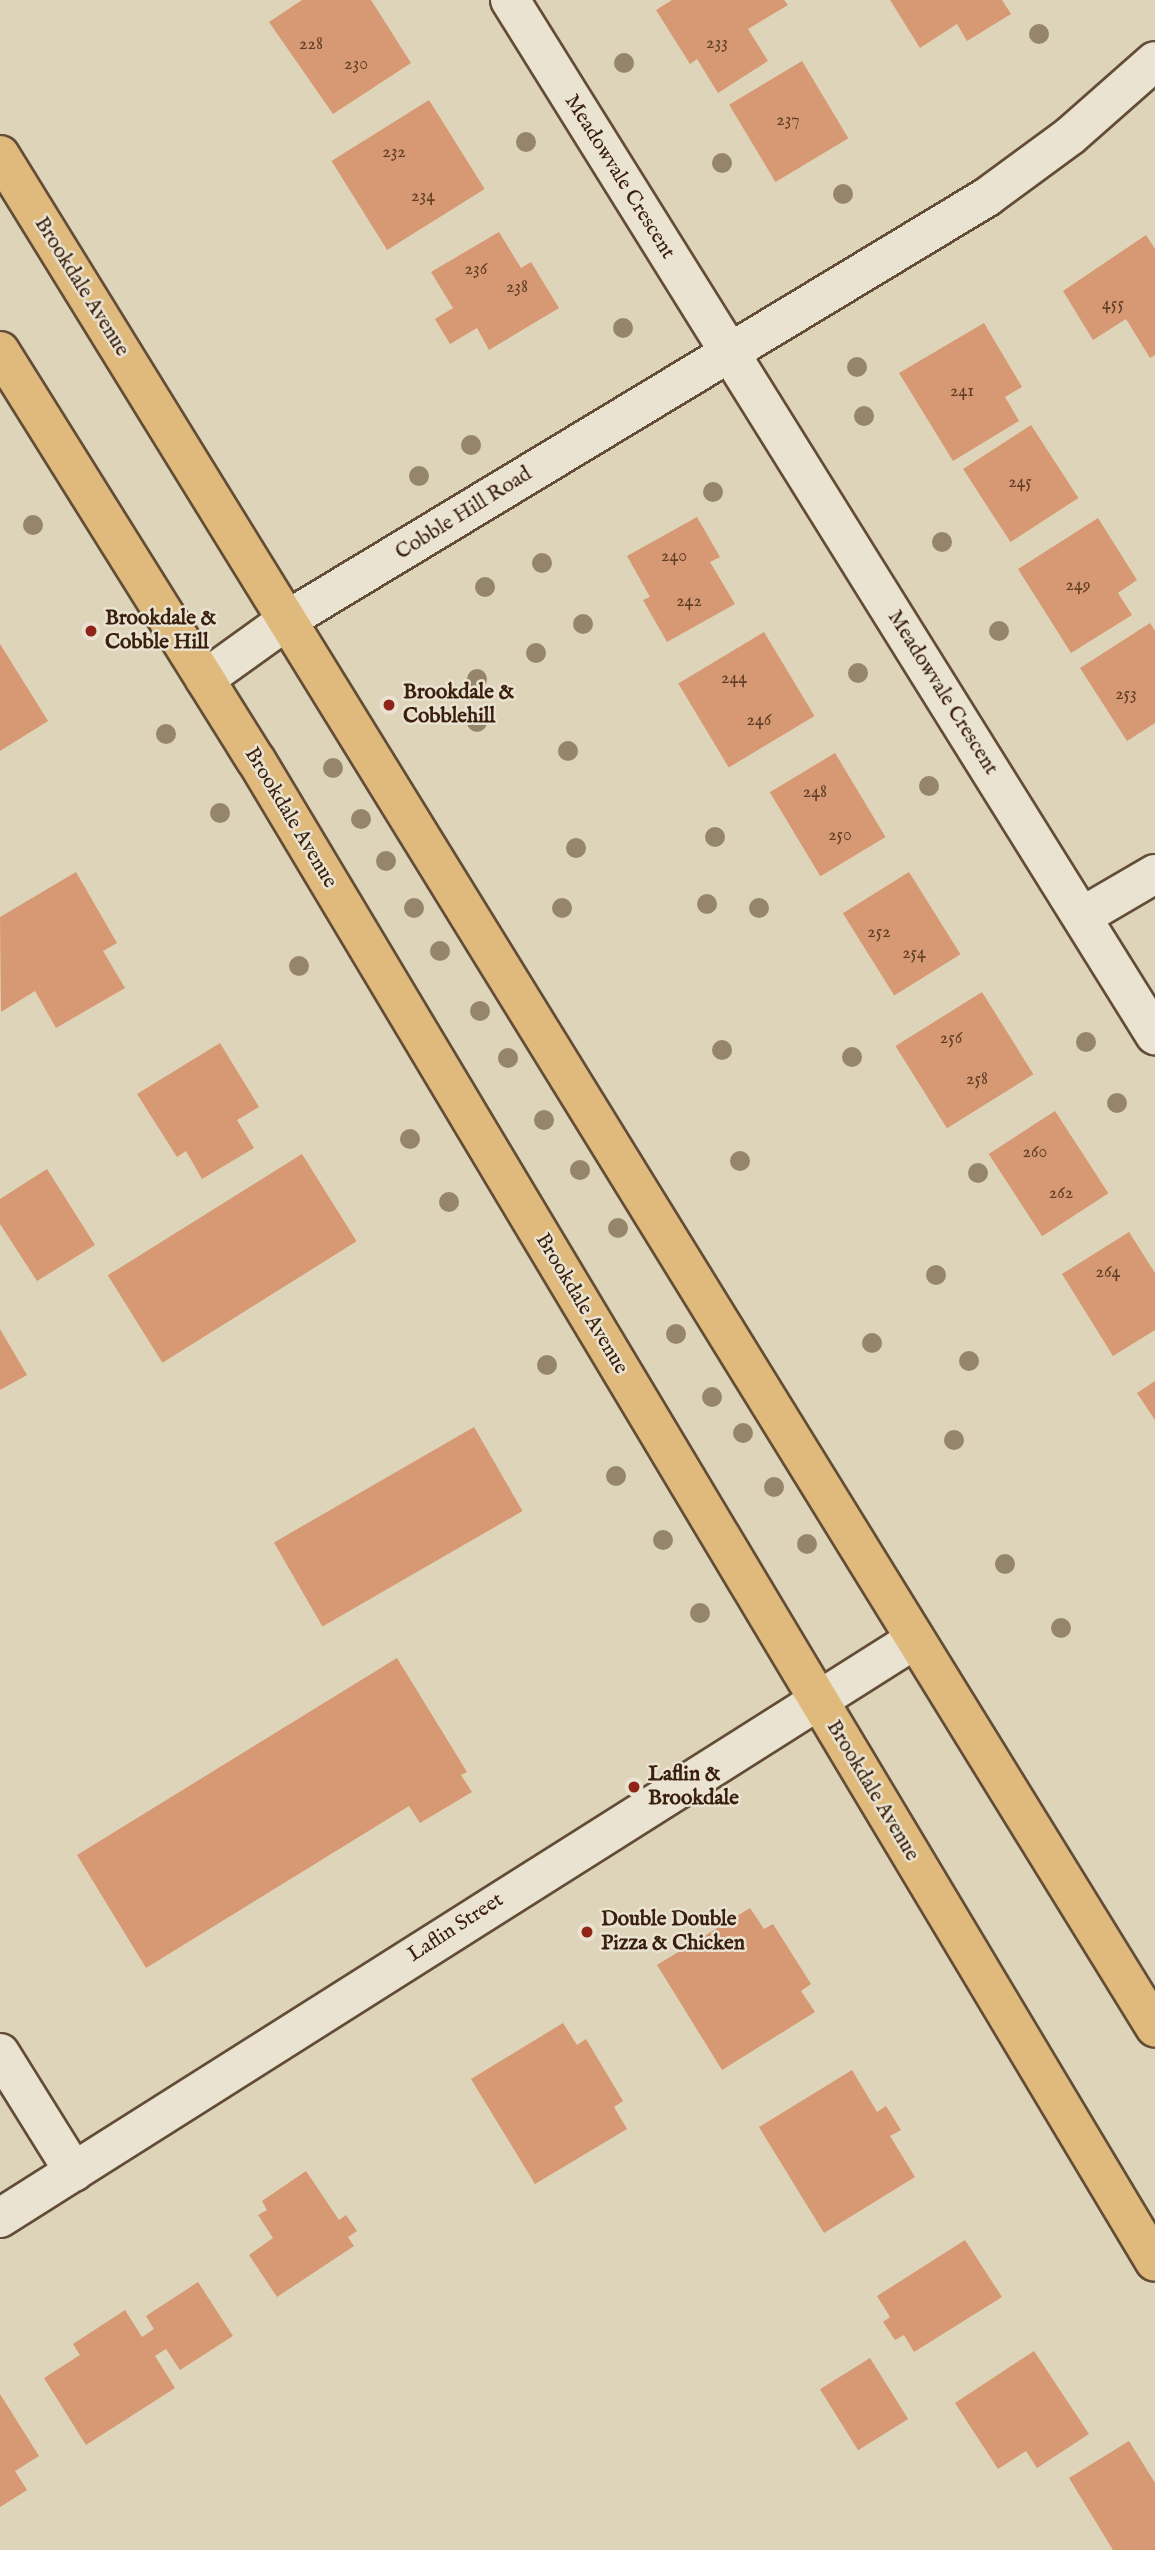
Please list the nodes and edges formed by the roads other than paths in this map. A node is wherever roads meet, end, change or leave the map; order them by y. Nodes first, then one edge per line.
1 (510, 0) edge
2 (1155, 61) edge
3 (0, 155) edge
4 (0, 351) edge
5 (727, 353) junction
6 (287, 620) junction
7 (205, 679) junction
8 (1155, 874) edge
9 (1083, 916) junction
10 (1155, 1035) edge
11 (914, 1640) junction
12 (816, 1698) junction
13 (1155, 2027) edge
14 (0, 2053) edge
15 (74, 2172) junction
16 (0, 2218) edge
17 (1155, 2262) edge

1 - 5 street, Meadowvale Crescent
2 - 5 street
3 - 6 main road, Brookdale Avenue
4 - 7 main road, Brookdale Avenue
5 - 6 street, Cobble Hill Road
5 - 9 street, Meadowvale Crescent
6 - 7 street, Cobble Hill Road
6 - 11 main road, Brookdale Avenue
7 - 12 main road, Brookdale Avenue
8 - 9 street
9 - 10 street, Meadowvale Crescent
11 - 12 street, Laflin Street
11 - 13 main road, Brookdale Avenue
12 - 15 street, Laflin Street
12 - 17 main road, Brookdale Avenue
14 - 15 street
15 - 16 street, Laflin Street

